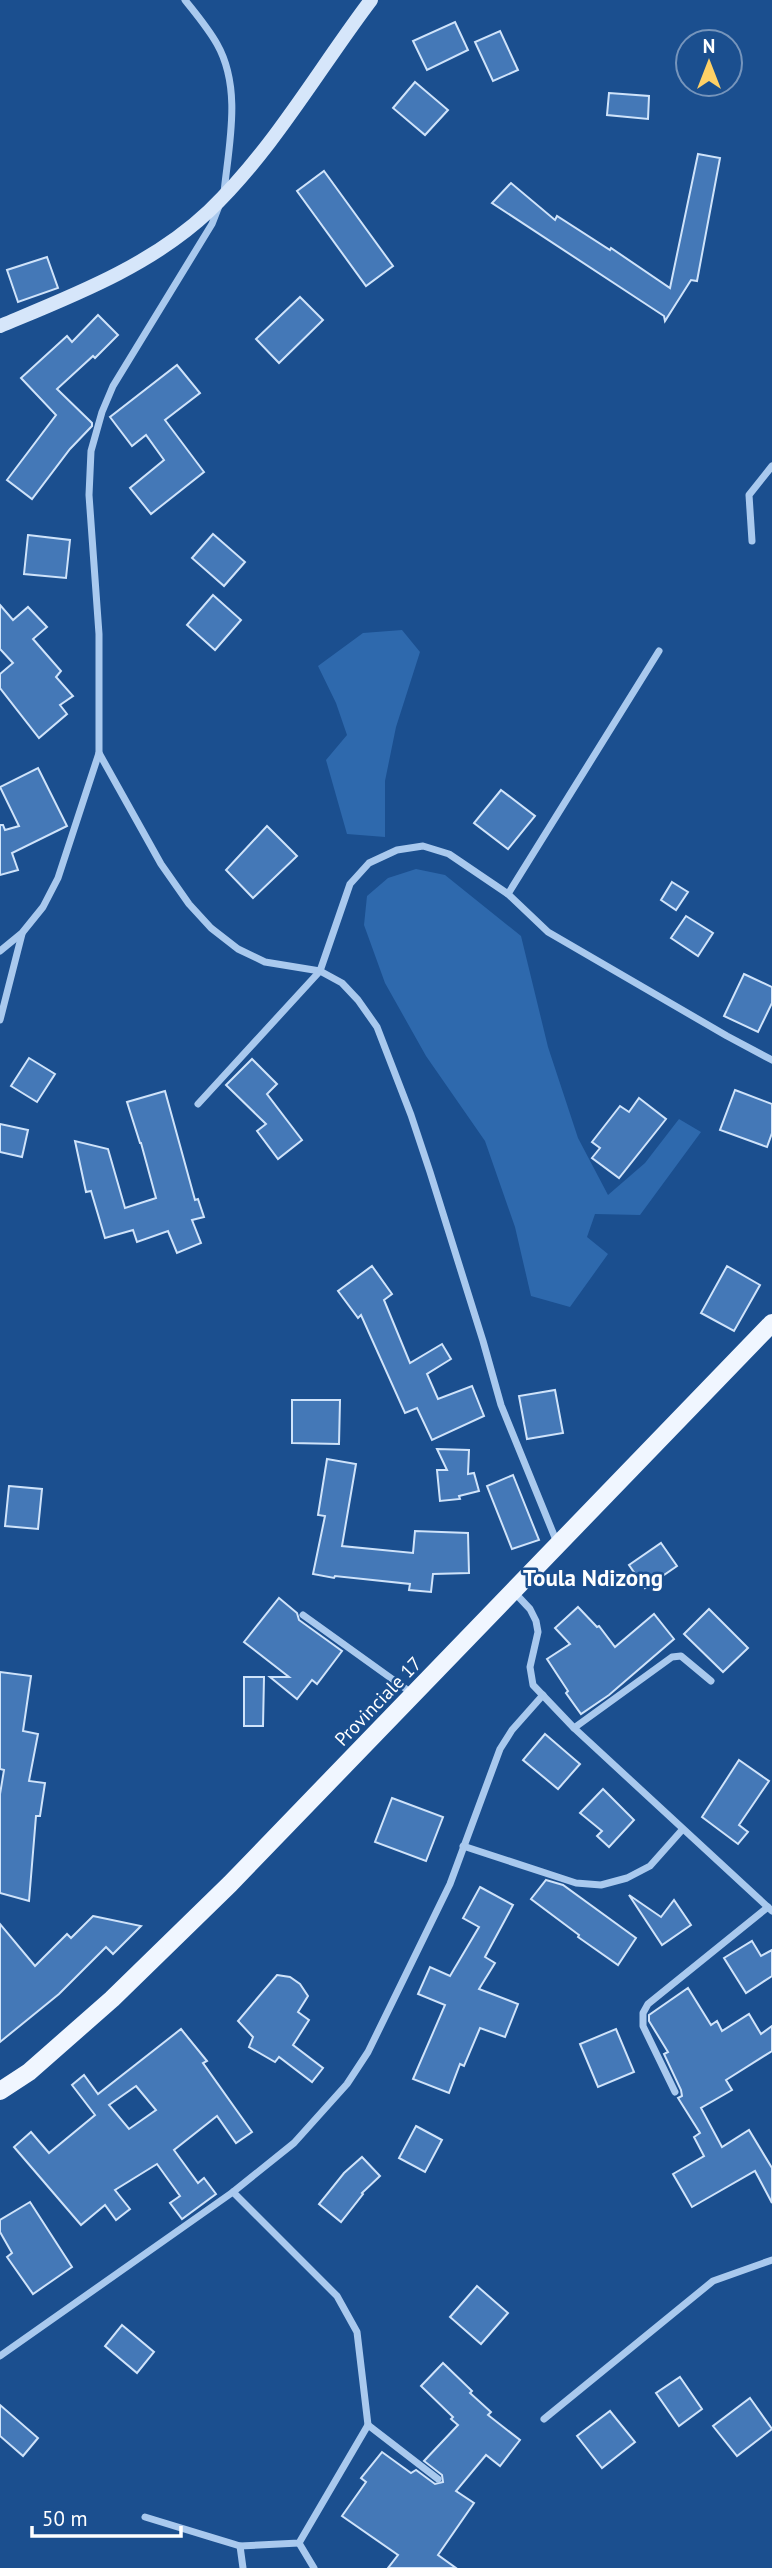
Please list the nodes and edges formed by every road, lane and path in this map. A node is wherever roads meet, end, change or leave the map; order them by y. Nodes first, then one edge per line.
1 (185, 0) edge
2 (371, 0) edge
3 (223, 196) junction
4 (0, 326) edge
5 (772, 466) edge
6 (752, 541) dead end
7 (659, 651) dead end
8 (99, 753) junction
9 (508, 894) junction
10 (22, 933) junction
11 (0, 951) edge
12 (320, 971) junction
13 (0, 1020) edge
14 (772, 1060) edge
15 (198, 1104) dead end
16 (772, 1324) edge
17 (558, 1545) junction
18 (513, 1592) junction
19 (303, 1615) dead end
20 (711, 1681) dead end
21 (414, 1695) junction
22 (542, 1695) junction
23 (574, 1728) junction
24 (682, 1830) junction
25 (463, 1846) junction
26 (770, 1909) edge
27 (0, 2091) edge
28 (675, 2092) dead end
29 (233, 2192) junction
30 (772, 2260) edge
31 (0, 2356) edge
32 (544, 2419) dead end
33 (368, 2424) junction
34 (438, 2479) dead end
35 (145, 2517) dead end
36 (299, 2543) junction
37 (240, 2546) junction
38 (243, 2568) edge
39 (314, 2568) edge

1 - 3 street
2 - 3 street
3 - 4 street
3 - 8 street
5 - 6 street
7 - 9 street
8 - 10 street
8 - 12 street
9 - 12 street
9 - 14 street
10 - 11 street
10 - 13 street
12 - 15 street
12 - 17 street
16 - 17 main road, Provinciale 17
17 - 18 main road, Provinciale 17
18 - 21 main road, Provinciale 17
18 - 22 street
19 - 21 street
20 - 23 street
21 - 27 main road, Provinciale 17
22 - 23 street
22 - 25 street
23 - 24 street
24 - 25 street
24 - 26 street
25 - 29 street
26 - 28 street
29 - 31 street
29 - 33 street
30 - 32 street
33 - 34 street
33 - 36 street
35 - 37 street
36 - 37 street
36 - 39 street
37 - 38 street

